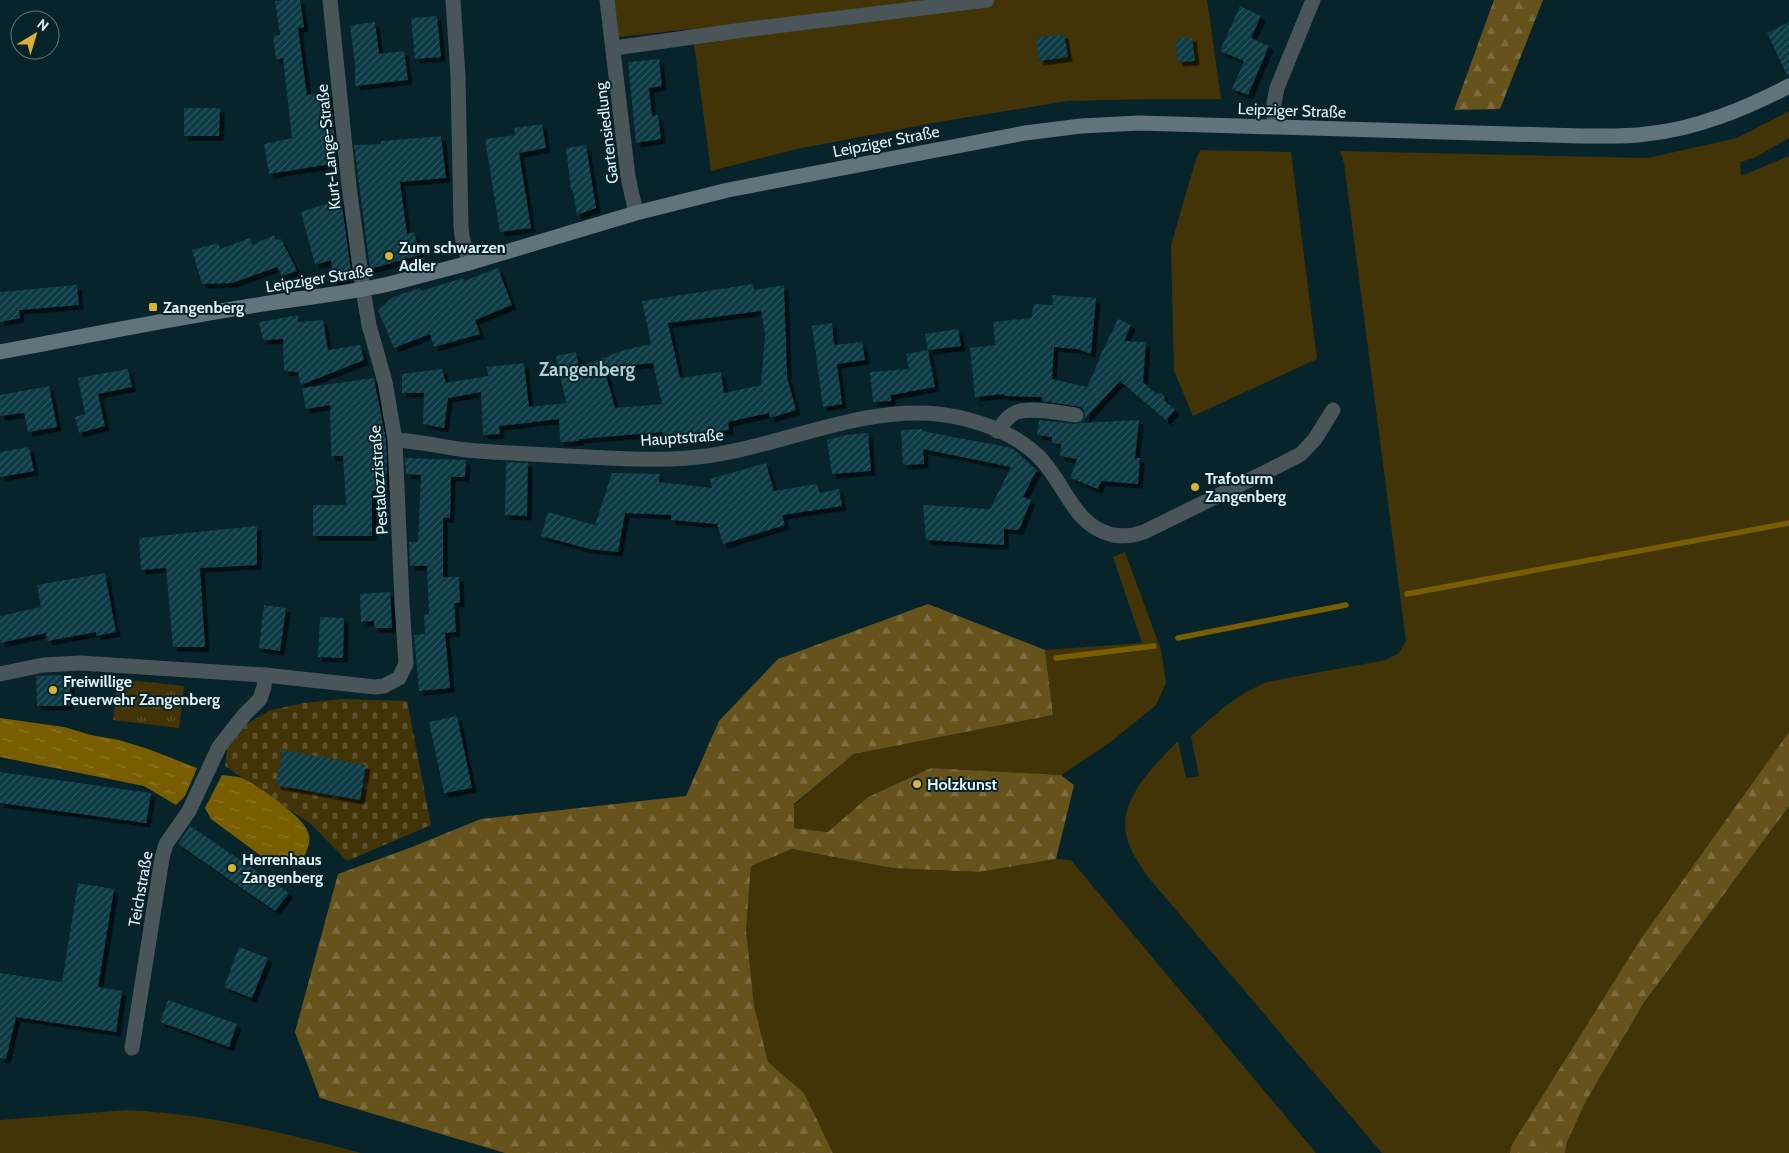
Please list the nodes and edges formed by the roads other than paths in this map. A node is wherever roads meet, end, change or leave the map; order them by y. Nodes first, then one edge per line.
1 (330, 0) edge
2 (453, 0) edge
3 (607, 0) edge
4 (987, 0) edge
5 (1313, 0) edge
6 (614, 48) junction
7 (1789, 86) edge
8 (1274, 127) junction
9 (636, 213) junction
10 (469, 263) junction
11 (363, 290) junction
12 (0, 352) edge
13 (1333, 410) dead end
14 (1076, 415) dead end
15 (997, 431) junction
16 (395, 440) junction
17 (0, 674) edge
18 (265, 675) junction
19 (132, 1048) dead end

1 - 11 street, Kurt-Lange-Straße
2 - 10 street
3 - 6 street, Gartensiedlung
4 - 6 street
5 - 8 street
6 - 9 street, Gartensiedlung
7 - 8 street, Leipziger Straße
8 - 9 street, Leipziger Straße
9 - 10 street, Leipziger Straße
10 - 11 street, Leipziger Straße
11 - 12 street, Leipziger Straße
11 - 16 street, Pestalozzistraße
13 - 15 street, Hauptstraße
14 - 15 street
15 - 16 street, Hauptstraße
16 - 18 street, Pestalozzistraße
17 - 18 street
18 - 19 street, Teichstraße

